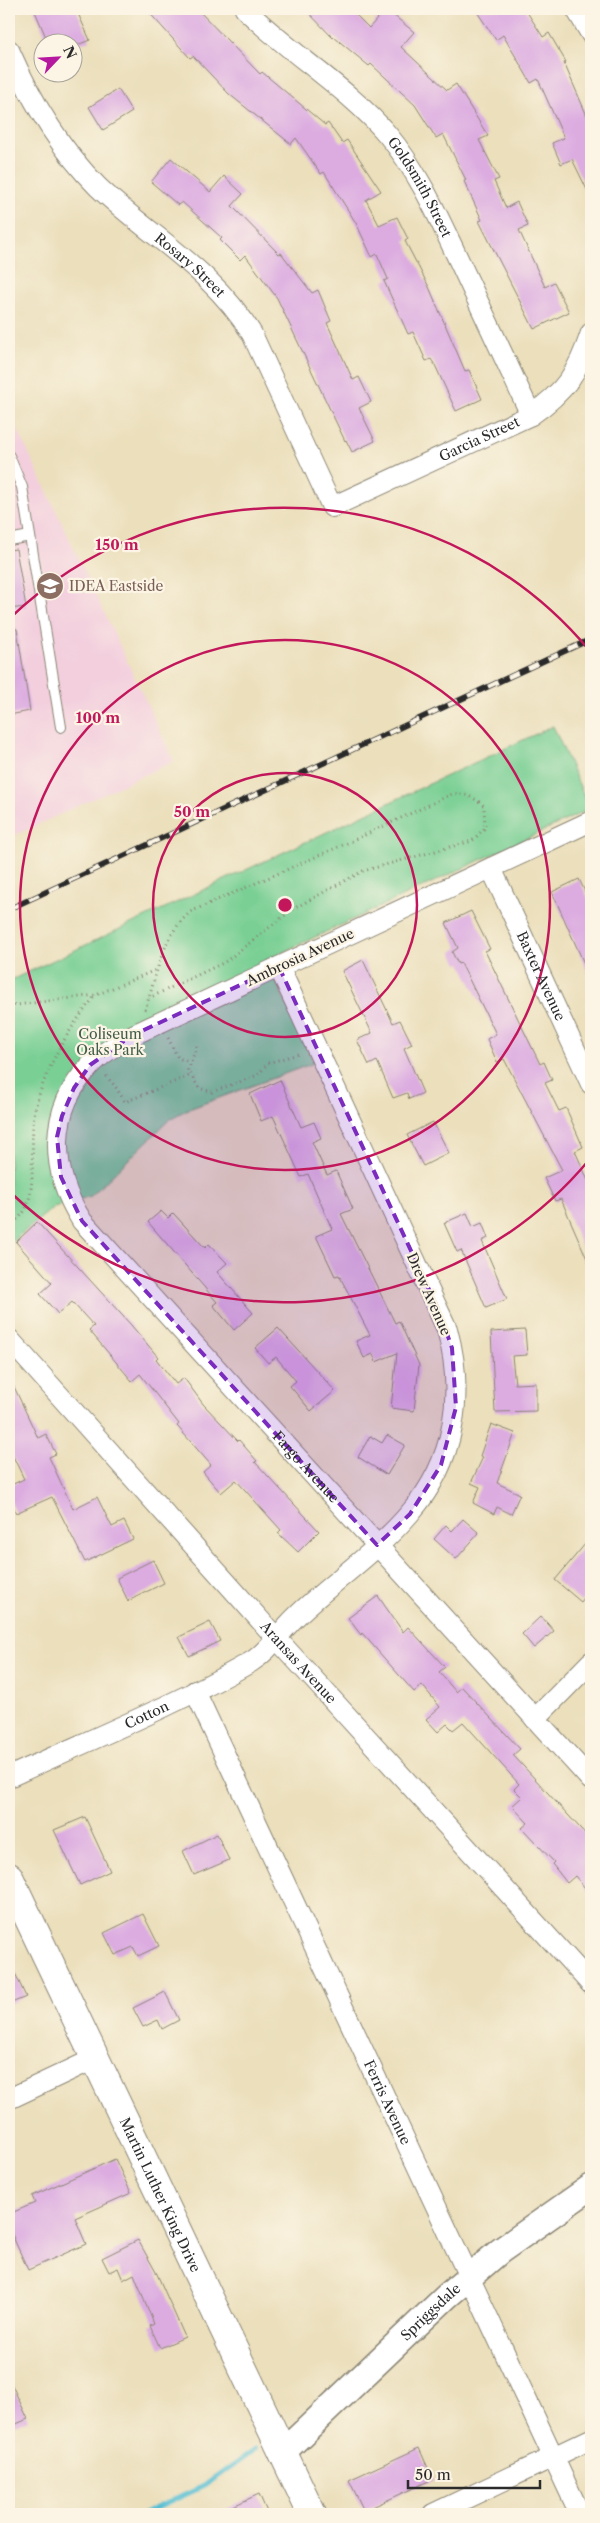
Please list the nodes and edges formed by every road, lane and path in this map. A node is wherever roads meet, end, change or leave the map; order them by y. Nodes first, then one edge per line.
1 (245, 9) edge
2 (576, 9) edge
3 (591, 34) edge
4 (9, 50) edge
5 (591, 332) edge
6 (531, 415) junction
7 (9, 456) edge
8 (332, 507) joint
9 (30, 536) junction
10 (9, 540) edge
11 (61, 727) dead end
12 (587, 823) dead end
13 (491, 868) junction
14 (279, 967) junction
15 (158, 969) junction
16 (149, 998) junction
17 (9, 1006) edge
18 (143, 1015) dead end
19 (166, 1032) dead end
20 (197, 1046) dead end
21 (306, 1051) dead end
22 (189, 1062) junction
23 (102, 1072) dead end
24 (191, 1075) junction
25 (591, 1084) edge
26 (58, 1137) joint
27 (9, 1339) edge
28 (377, 1545) junction
29 (277, 1639) junction
30 (591, 1662) edge
31 (195, 1691) junction
32 (535, 1718) junction
33 (9, 1777) edge
34 (591, 1780) edge
35 (9, 1877) edge
36 (591, 1984) edge
37 (96, 2058) junction
38 (9, 2099) edge
39 (591, 2187) edge
40 (469, 2277) junction
41 (591, 2439) edge
42 (282, 2453) junction
43 (553, 2457) junction
44 (312, 2514) edge
45 (433, 2514) edge
46 (580, 2514) edge

1 - 6 street, Goldsmith Street
2 - 3 street
4 - 8 street, Rosary Street
5 - 6 street, Garcia Street
6 - 8 street, Garcia Street
7 - 9 lane
9 - 10 lane
9 - 11 lane
12 - 13 street, Ambrosia Avenue
13 - 14 street, Ambrosia Avenue
13 - 25 street, Baxter Avenue
14 - 26 street, Ambrosia Avenue
14 - 28 street, Drew Avenue
15 - 16 path
15 - 16 path
15 - 17 path
16 - 18 path
19 - 22 path
20 - 22 path
21 - 24 path
22 - 24 path
23 - 24 path
26 - 28 street, Fargo Avenue
27 - 29 street, Aransas Avenue
28 - 29 street, Drew Avenue
28 - 32 street, Fargo Avenue
29 - 31 street, Cotton
29 - 36 street, Aransas Avenue
30 - 32 street
31 - 33 street, Cotton
31 - 40 street, Ferris Avenue
32 - 34 street, Fargo Avenue
35 - 37 main road, Martin Luther King Drive
37 - 38 street
37 - 42 main road, Martin Luther King Drive
39 - 40 street, Spriggsdale
40 - 42 street, Spriggsdale
40 - 43 street, Ferris Avenue
41 - 43 street
42 - 44 main road, Martin Luther King Drive
43 - 45 street
43 - 46 street, Ferris Avenue

